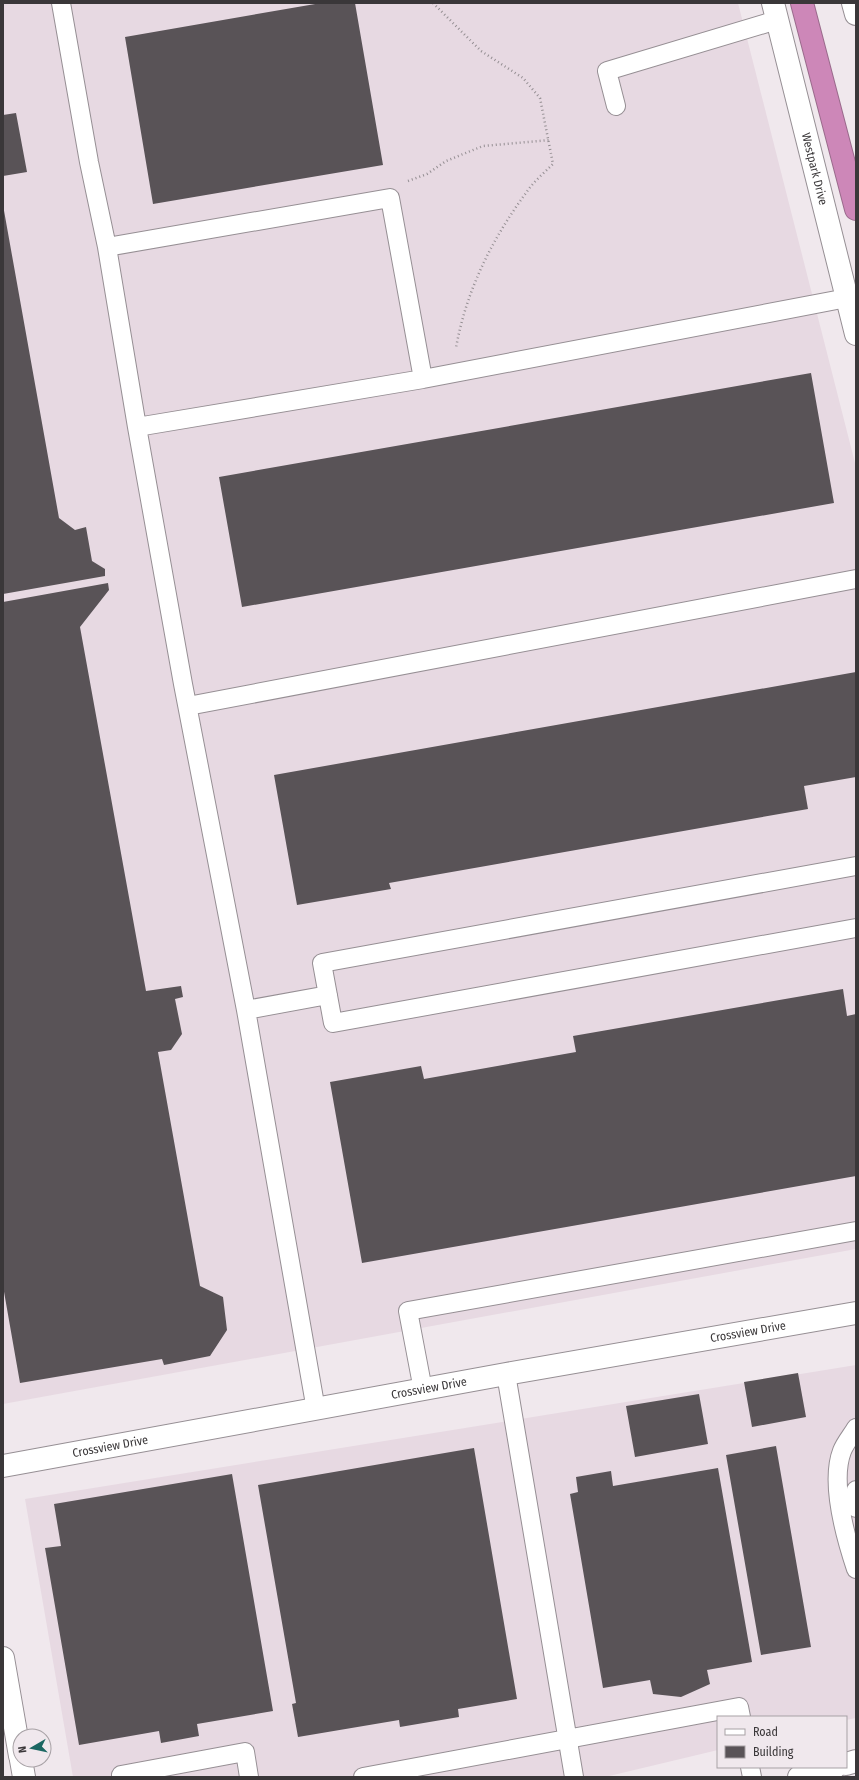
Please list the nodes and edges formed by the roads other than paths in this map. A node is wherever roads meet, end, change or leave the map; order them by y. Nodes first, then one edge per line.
1 (61, 3) edge
2 (802, 3) edge
3 (853, 3) edge
4 (775, 12) edge
5 (856, 14) edge
6 (616, 106) dead end
7 (856, 209) edge
8 (107, 247) junction
9 (847, 298) junction
10 (856, 334) edge
11 (423, 379) junction
12 (137, 427) junction
13 (856, 579) edge
14 (188, 706) junction
15 (856, 866) edge
16 (856, 928) edge
17 (328, 995) junction
18 (246, 1010) junction
19 (856, 1231) edge
20 (856, 1313) edge
21 (506, 1374) junction
22 (423, 1390) junction
23 (316, 1410) junction
24 (856, 1428) edge
25 (3, 1466) edge
26 (856, 1490) edge
27 (856, 1508) edge
28 (856, 1569) edge
29 (3, 1658) edge
30 (741, 1716) edge
31 (15, 1728) edge
32 (568, 1739) junction
33 (831, 1768) edge
34 (434, 1770) edge
35 (122, 1777) edge
36 (249, 1777) edge
37 (363, 1777) edge
38 (574, 1777) edge
39 (799, 1777) edge

1 - 8 lane
2 - 7 highway
3 - 5 street
4 - 6 lane
4 - 9 street, Westpark Drive
8 - 11 lane
8 - 12 lane
9 - 10 street, Westpark Drive
9 - 11 lane
11 - 12 lane
12 - 14 lane
13 - 14 lane
14 - 18 lane
15 - 17 lane
16 - 17 lane
17 - 18 lane
18 - 23 lane
19 - 22 lane
20 - 21 street, Crossview Drive
21 - 22 street, Crossview Drive
21 - 32 lane
22 - 23 street, Crossview Drive
23 - 25 street, Crossview Drive
24 - 28 lane
26 - 27 lane
29 - 31 street
30 - 32 lane
32 - 34 lane
32 - 38 lane
33 - 39 street
34 - 37 lane
35 - 36 lane

